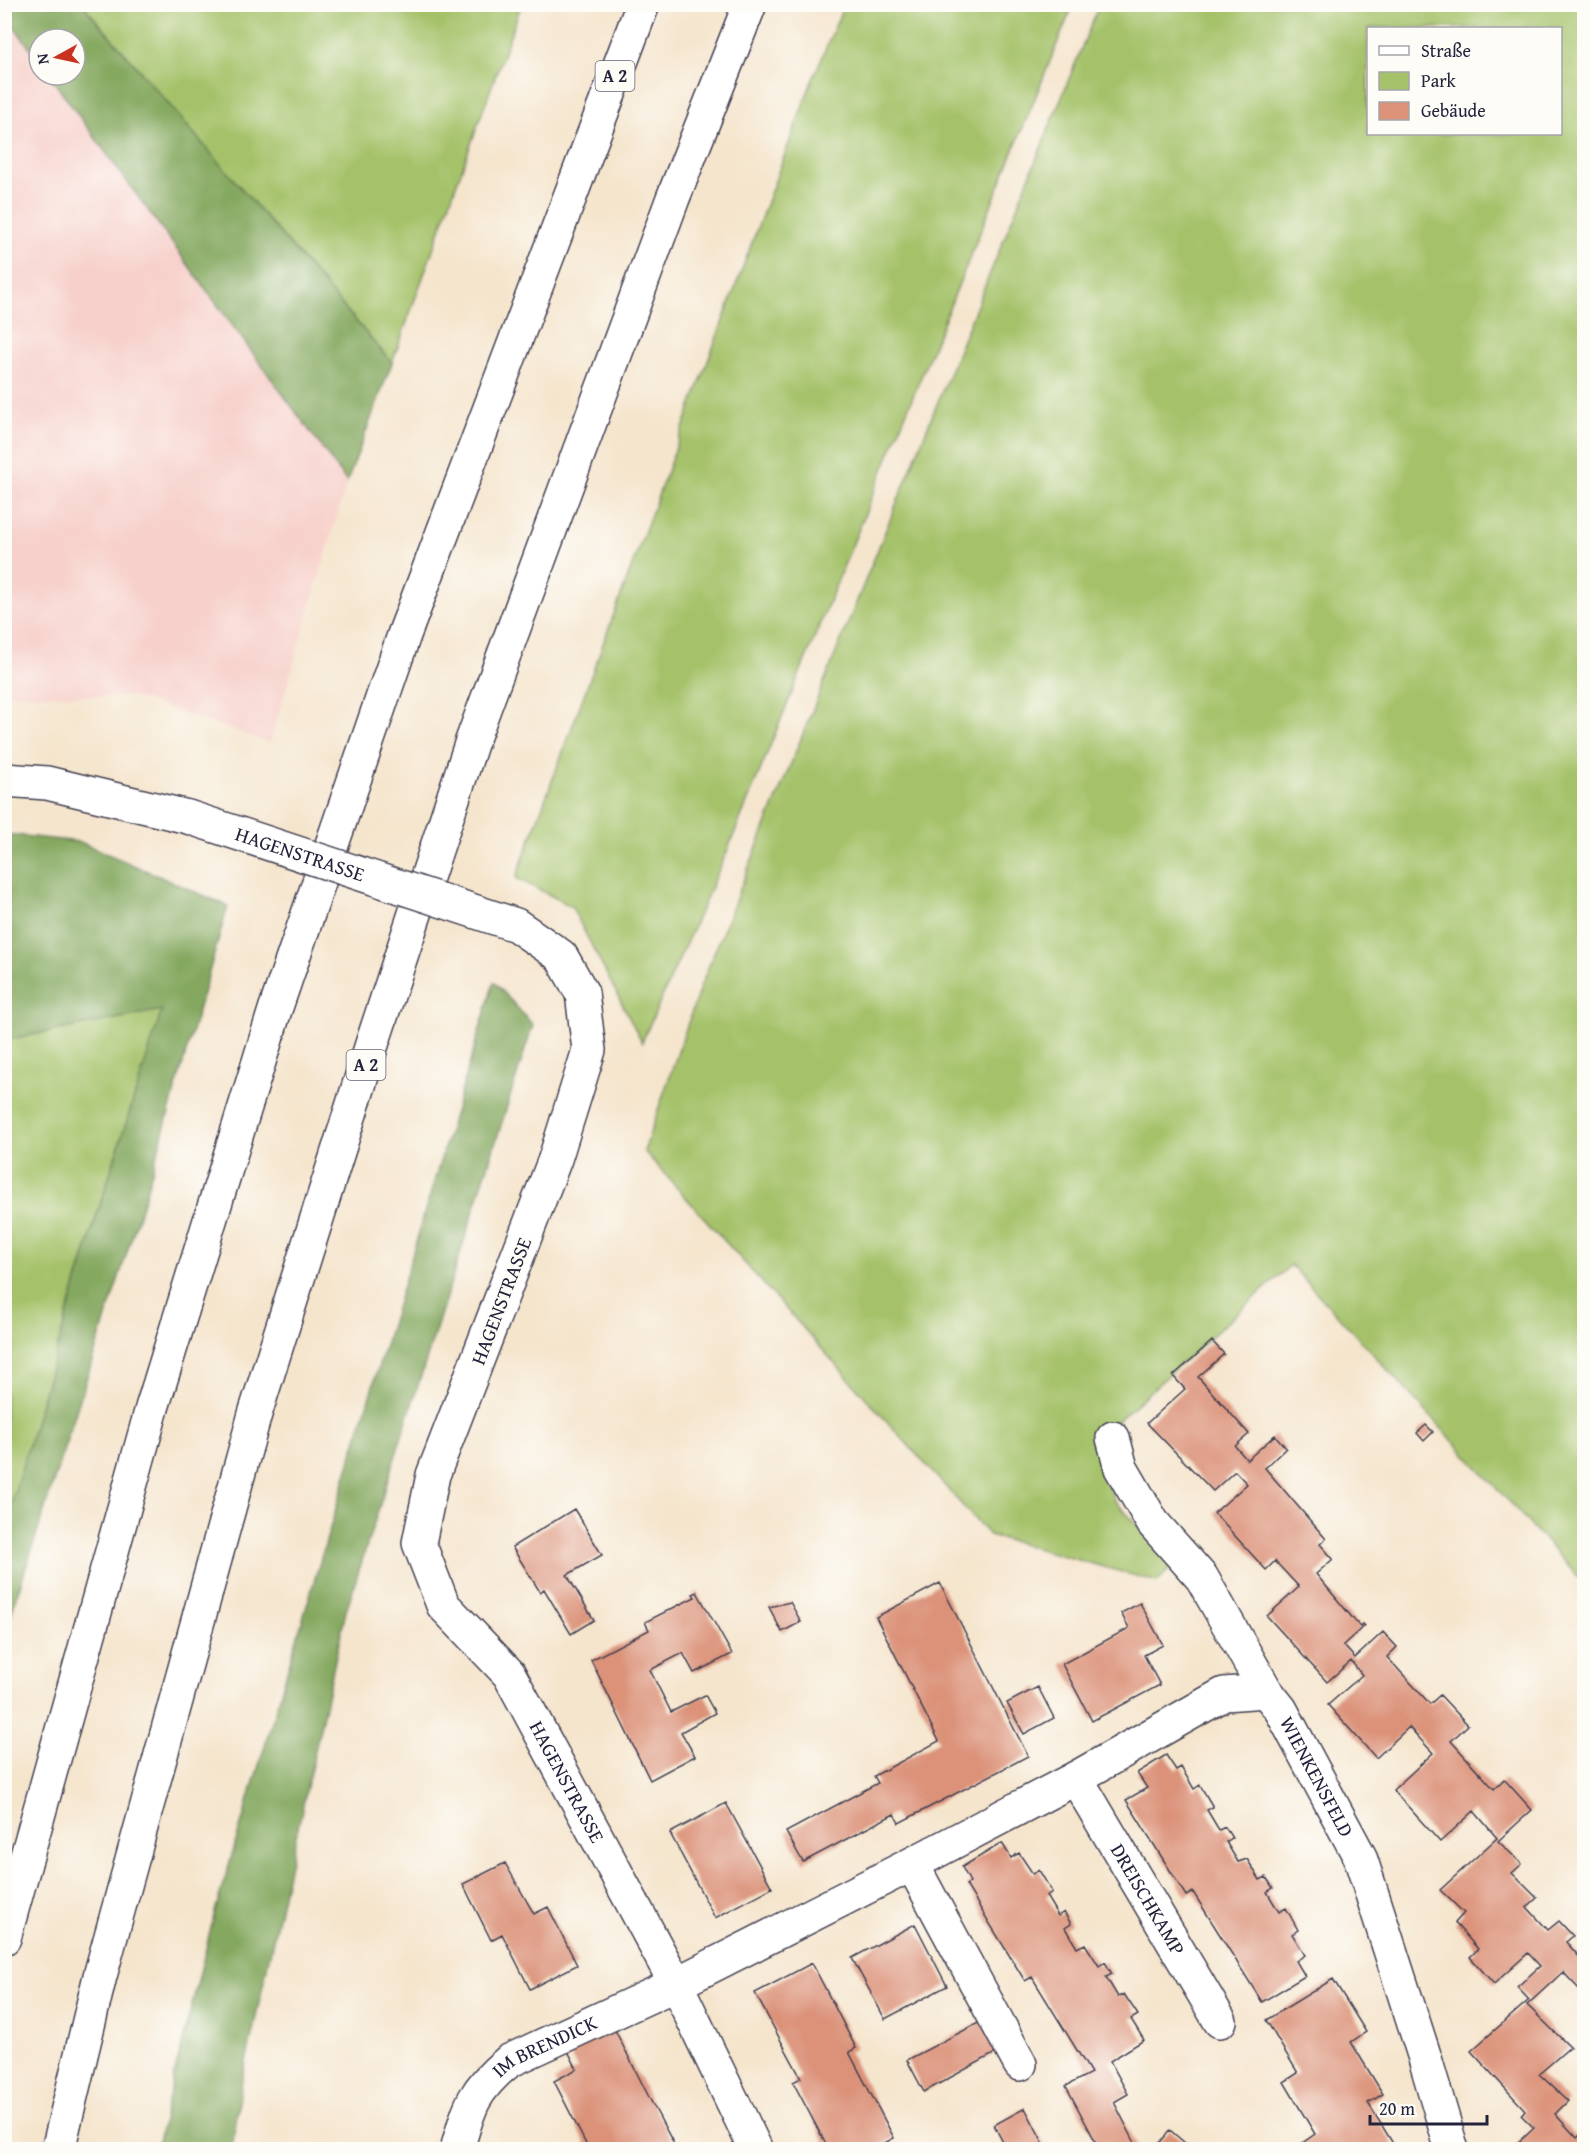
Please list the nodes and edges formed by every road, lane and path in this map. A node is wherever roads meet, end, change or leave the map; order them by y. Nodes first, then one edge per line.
1 (643, 4) edge
2 (750, 4) edge
3 (4, 780) edge
4 (1113, 1438) dead end
5 (1266, 1691) junction
6 (1076, 1778) junction
7 (912, 1864) junction
8 (4, 1938) edge
9 (676, 1984) junction
10 (1220, 2021) dead end
11 (1020, 2064) dead end
12 (58, 2150) edge
13 (457, 2150) edge
14 (756, 2150) edge
15 (1452, 2150) edge

1 - 8 main road, A 2
2 - 12 main road, A 2
3 - 9 main road, HAGENSTRASSE, bridge
4 - 5 main road, WIENKENSFELD
5 - 6 main road
5 - 15 main road, WIENKENSFELD
6 - 7 main road
6 - 10 main road, DREISCHKAMP
7 - 9 main road
7 - 11 main road
9 - 13 main road, IM BRENDICK
9 - 14 main road, HAGENSTRASSE

